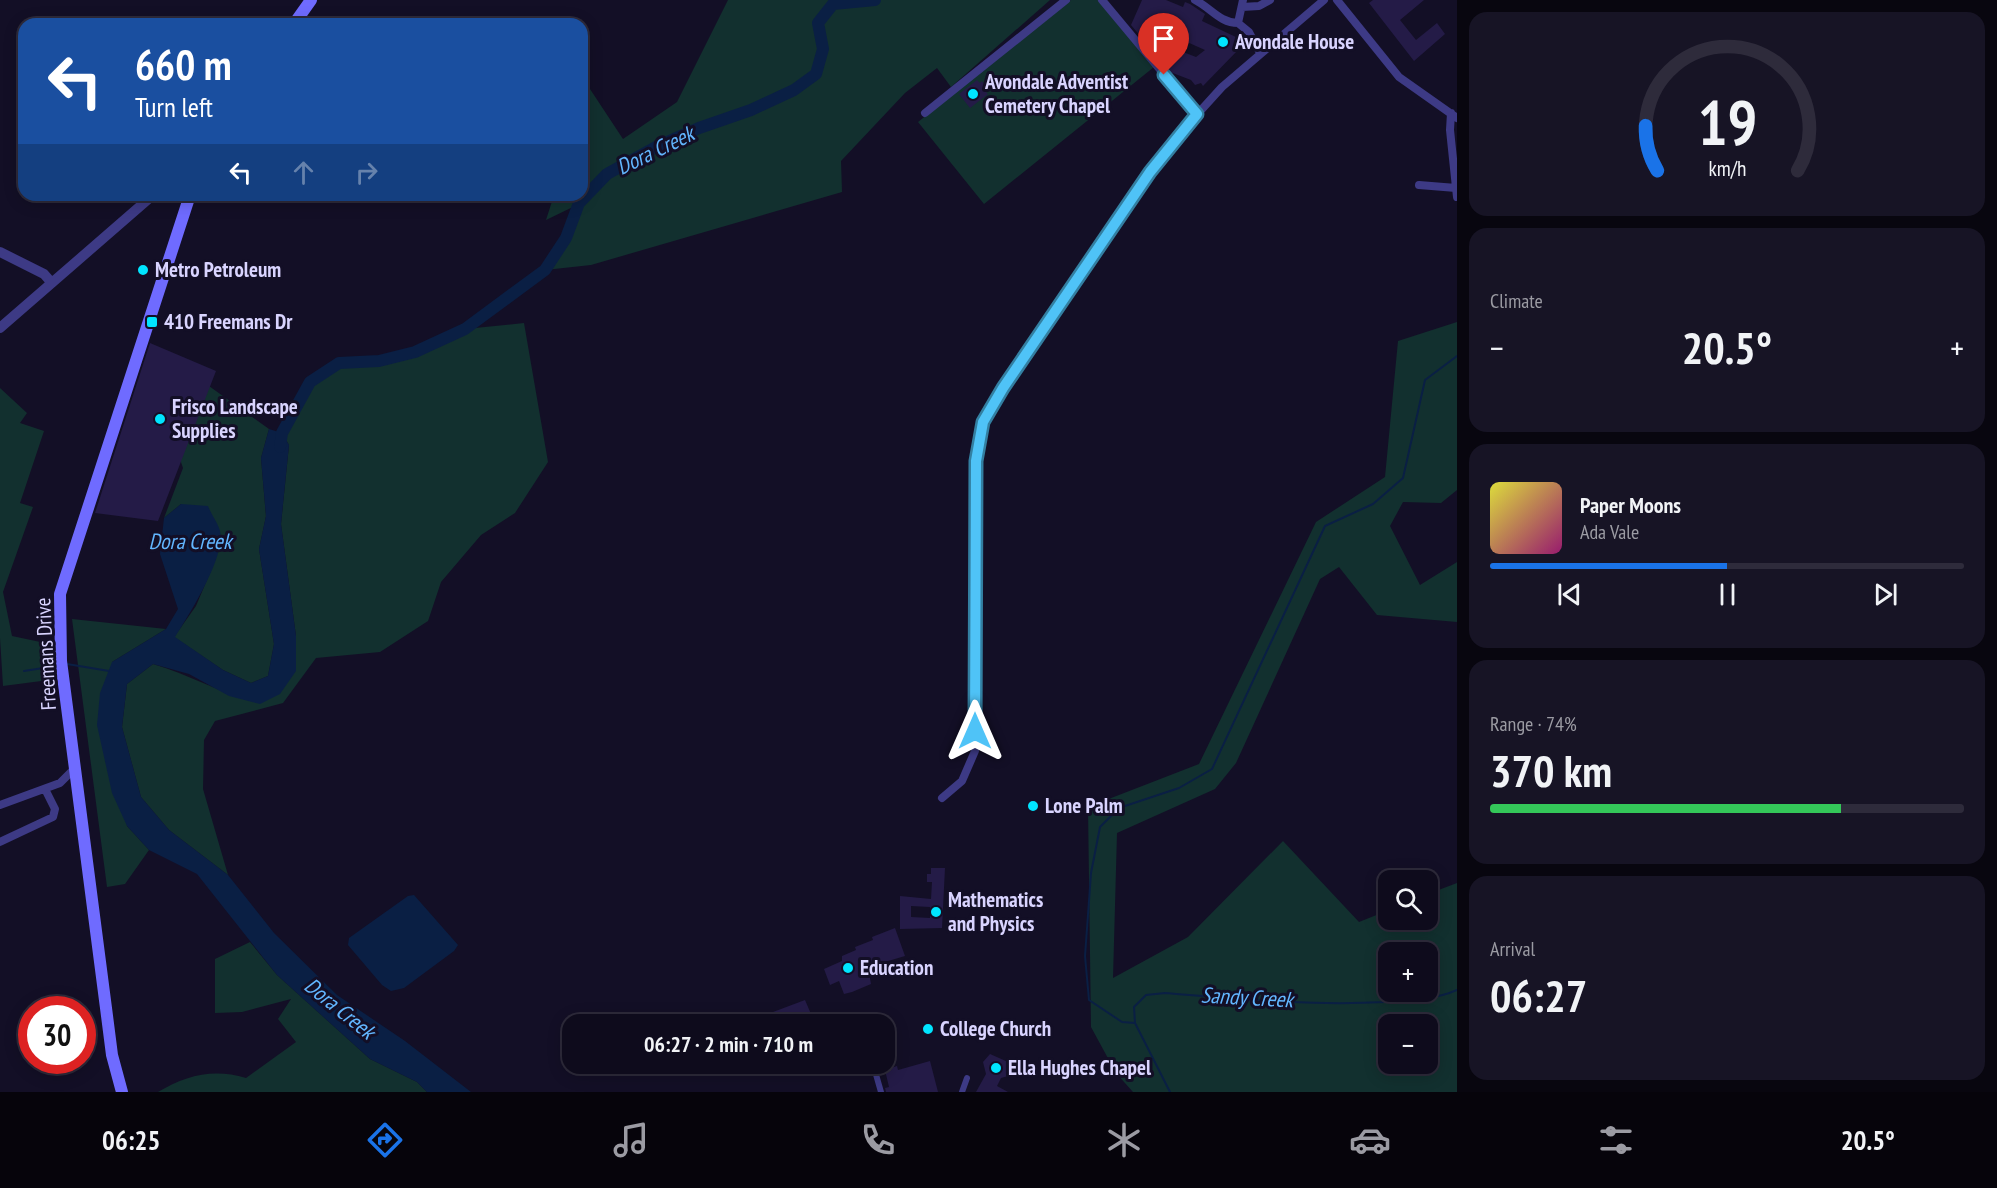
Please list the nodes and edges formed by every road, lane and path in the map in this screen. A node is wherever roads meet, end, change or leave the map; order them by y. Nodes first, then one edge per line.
1 (311, 0) edge
2 (1066, 0) edge
3 (1102, 0) edge
4 (1195, 0) edge
5 (1270, 0) edge
6 (1324, 0) edge
7 (1337, 0) edge
8 (1243, 4) edge
9 (298, 18) edge
10 (1238, 23) junction
11 (1260, 53) junction
12 (925, 113) dead end
13 (1197, 114) junction
14 (1454, 116) edge
15 (1419, 185) dead end
16 (1456, 192) edge
17 (146, 201) edge
18 (188, 201) edge
19 (0, 252) edge
20 (51, 282) junction
21 (0, 328) edge
22 (75, 768) junction
23 (60, 783) junction
24 (45, 789) junction
25 (79, 797) junction
26 (942, 798) dead end
27 (0, 805) edge
28 (0, 842) edge
29 (876, 1074) edge
30 (967, 1078) dead end
31 (122, 1092) edge
32 (881, 1092) edge
33 (962, 1092) edge

1 - 9 main road
2 - 12 street
3 - 13 street
4 - 10 street
5 - 8 street
6 - 11 street
7 - 14 street
8 - 10 street
10 - 11 street
11 - 13 street
13 - 26 street
14 - 16 street
15 - 16 street
17 - 20 street
18 - 22 main road, Freemans Drive
19 - 20 street
20 - 21 street
22 - 23 street
22 - 25 main road, Freemans Drive
23 - 24 street
23 - 25 street
24 - 27 street
24 - 28 street
25 - 31 main road, Freemans Drive
29 - 32 street
30 - 33 street

